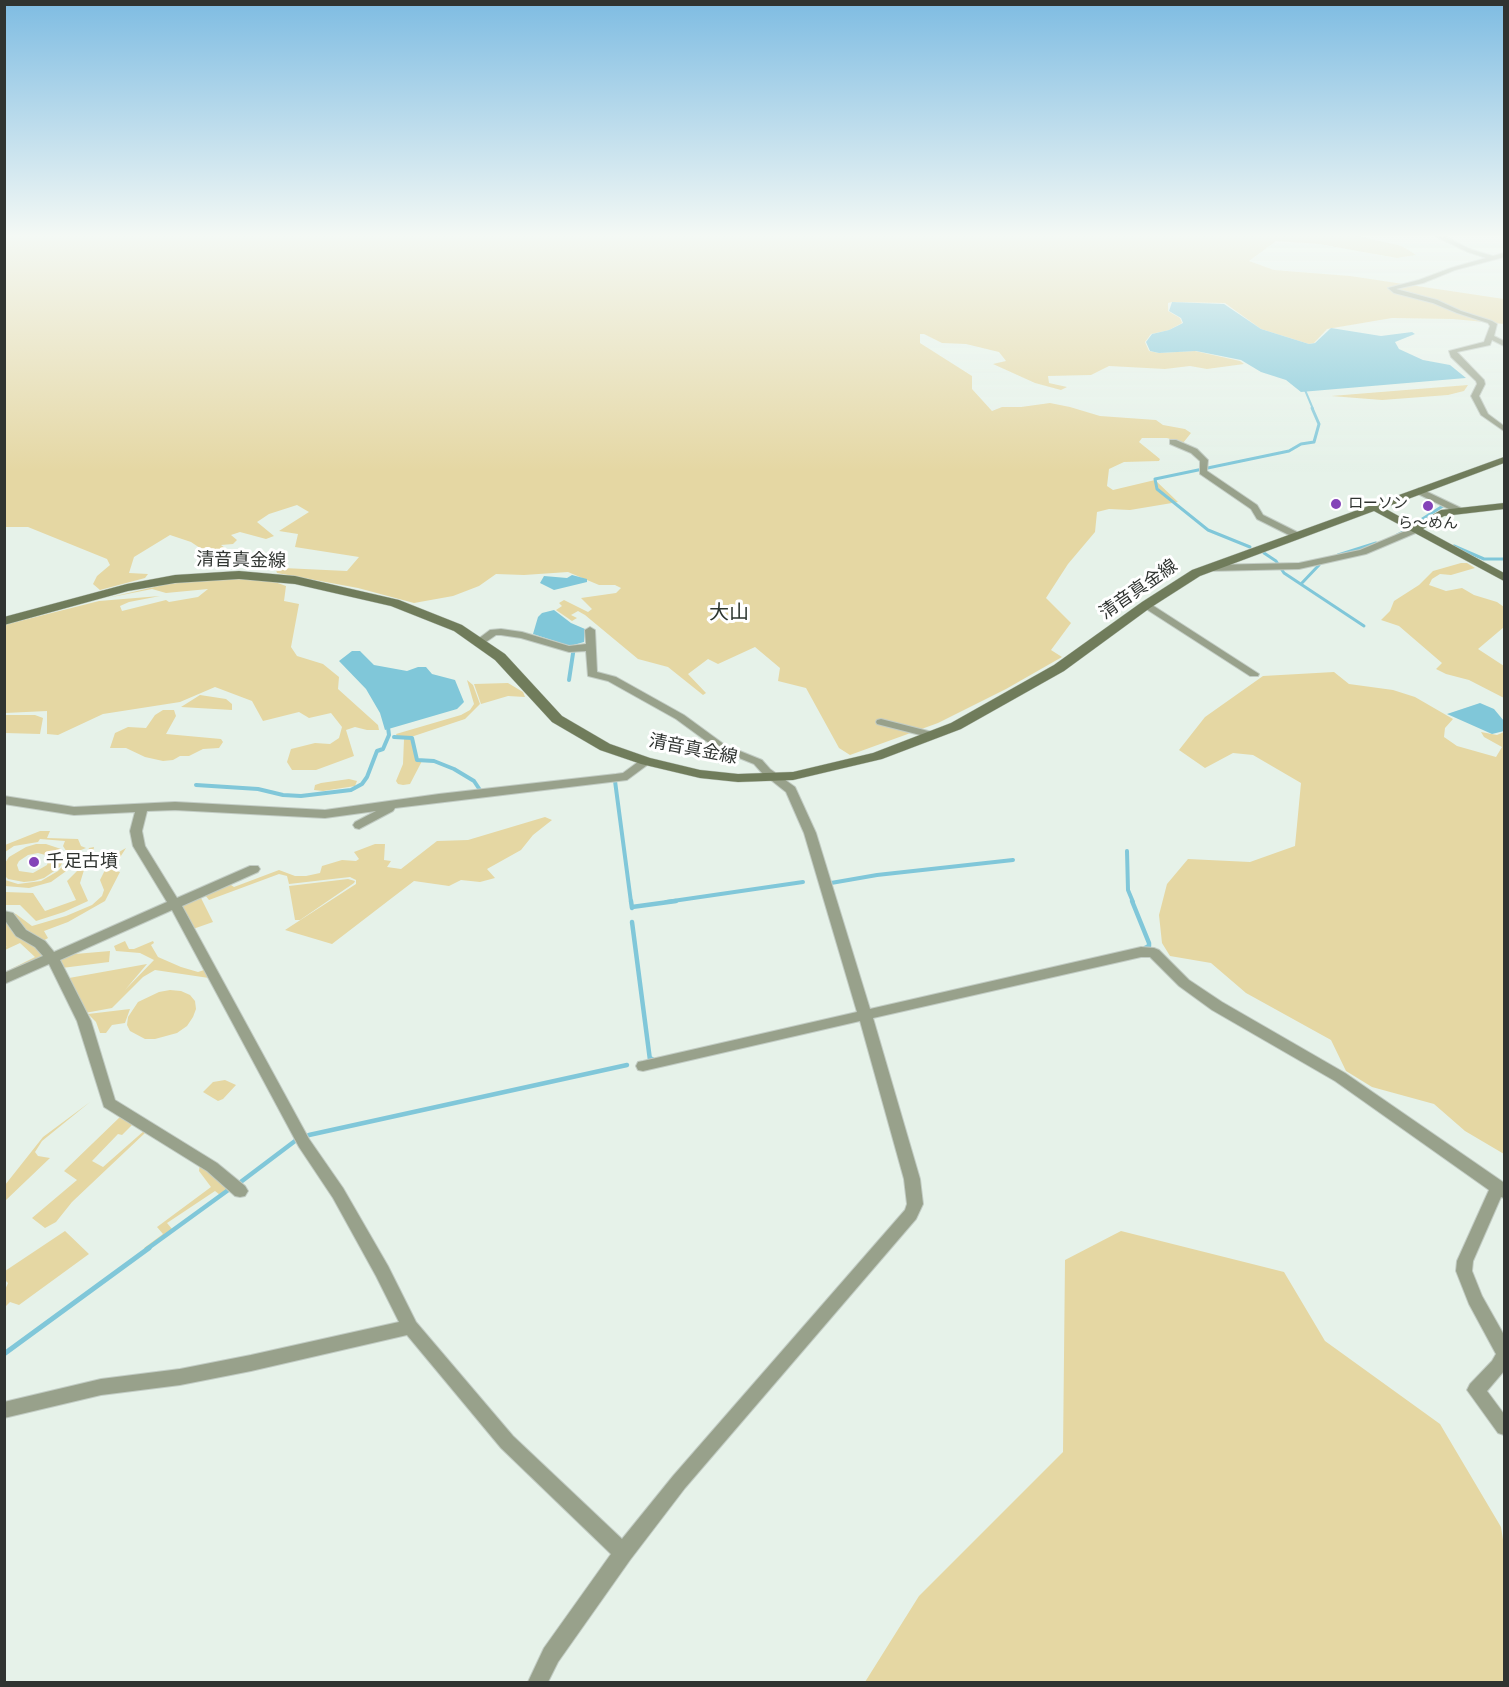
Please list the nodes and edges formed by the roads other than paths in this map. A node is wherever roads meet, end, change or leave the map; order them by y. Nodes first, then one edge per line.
1 (1467, 315) edge
2 (1491, 337) junction
3 (1504, 344) edge
4 (1504, 429) edge
5 (1173, 442) dead end
6 (1504, 460) edge
7 (1419, 491) junction
8 (1504, 506) edge
9 (1374, 507) junction
10 (1458, 510) junction
11 (1415, 530) junction
12 (1296, 536) junction
13 (1209, 568) junction
14 (1504, 578) edge
15 (1146, 605) junction
16 (4, 621) edge
17 (590, 630) dead end
18 (479, 642) junction
19 (591, 646) junction
20 (1254, 674) dead end
21 (881, 722) dead end
22 (932, 735) junction
23 (646, 761) junction
24 (776, 778) junction
25 (4, 800) edge
26 (393, 805) junction
27 (142, 807) junction
28 (359, 825) dead end
29 (254, 868) dead end
30 (175, 904) junction
31 (4, 915) edge
32 (53, 959) junction
33 (4, 979) edge
34 (864, 1012) junction
35 (643, 1066) dead end
36 (237, 1188) dead end
37 (1501, 1190) edge
38 (410, 1327) junction
39 (4, 1410) edge
40 (1504, 1427) edge
41 (623, 1553) junction
42 (537, 1683) edge

1 - 2 street
2 - 3 street
2 - 4 street
5 - 12 street
6 - 7 main road, 清音真金線
7 - 9 main road, 清音真金線
7 - 10 street
8 - 10 main road
9 - 11 main road
9 - 12 main road, 清音真金線
10 - 11 main road
11 - 13 street
11 - 14 main road
12 - 13 main road, 清音真金線
13 - 15 main road, 清音真金線
15 - 20 street
15 - 22 main road, 清音真金線
16 - 18 main road, 清音真金線
17 - 19 street
18 - 19 street
18 - 23 main road, 清音真金線
19 - 24 street
21 - 22 street
22 - 24 main road, 清音真金線
23 - 24 main road, 清音真金線
23 - 26 street
24 - 34 street
25 - 27 street
26 - 27 street
26 - 28 street
27 - 30 street
29 - 30 street
30 - 32 street
30 - 38 street
31 - 32 street
32 - 33 street
32 - 36 street
34 - 35 street
34 - 37 street
34 - 41 street
37 - 40 street
38 - 39 street
38 - 41 street
41 - 42 street

